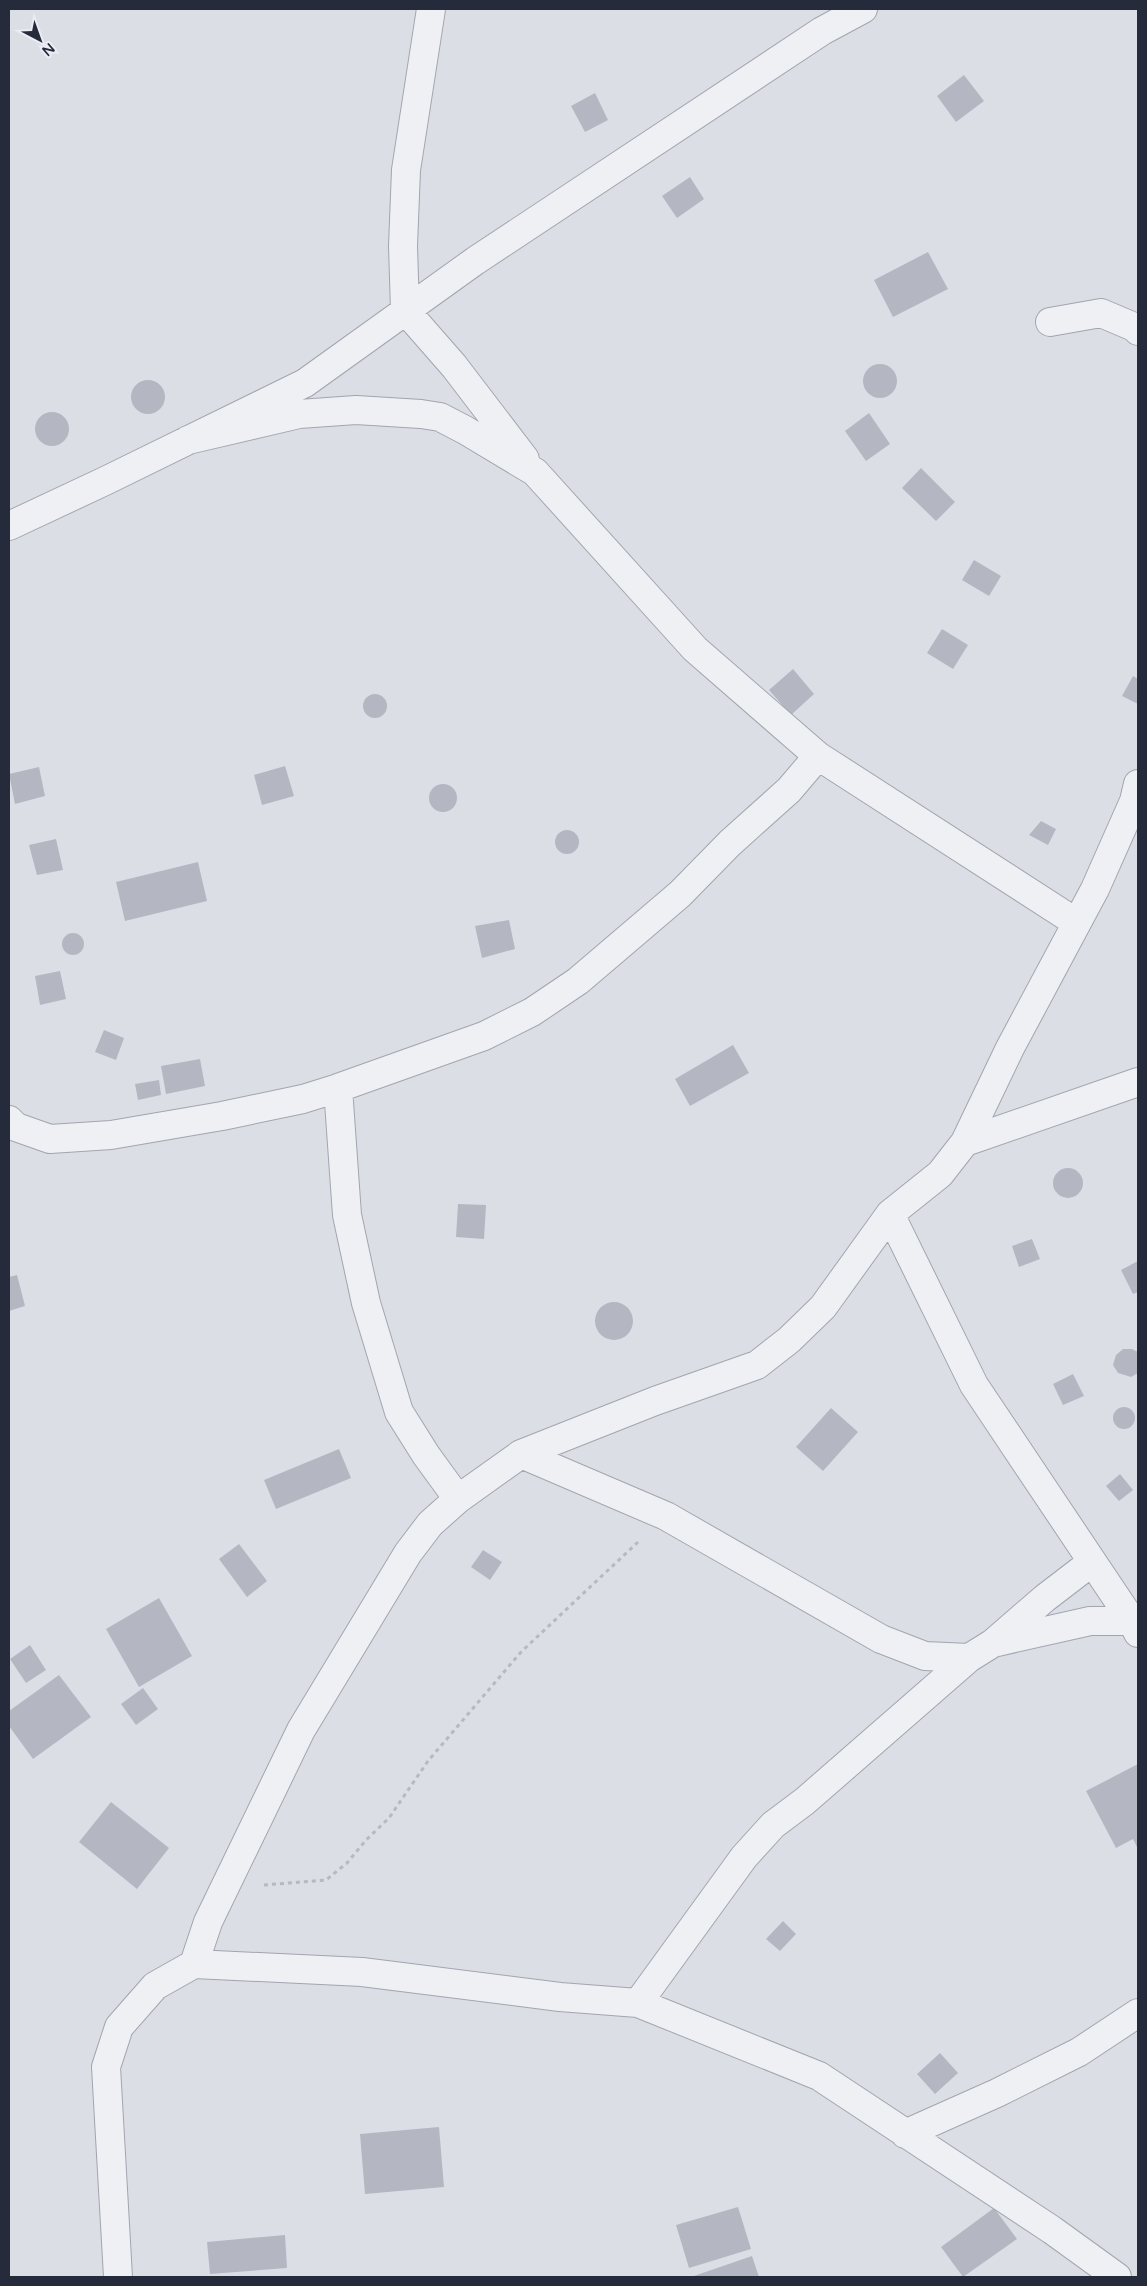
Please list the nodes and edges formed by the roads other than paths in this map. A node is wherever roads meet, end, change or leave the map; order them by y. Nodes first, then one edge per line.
1 (431, 9) edge
2 (863, 9) edge
3 (405, 310) junction
4 (1050, 322) dead end
5 (1138, 331) edge
6 (188, 440) junction
7 (535, 472) junction
8 (9, 526) edge
9 (818, 756) junction
10 (1138, 784) edge
11 (1078, 923) junction
12 (1138, 1082) edge
13 (338, 1088) junction
14 (9, 1120) edge
15 (965, 1142) junction
16 (890, 1214) junction
17 (521, 1454) junction
18 (458, 1499) junction
19 (1092, 1562) junction
20 (1135, 1627) edge
21 (993, 1643) junction
22 (969, 1658) junction
23 (194, 1964) junction
24 (638, 2003) junction
25 (1138, 2013) edge
26 (905, 2134) junction
27 (118, 2277) edge
28 (1117, 2277) edge

1 - 3 street
2 - 3 street
3 - 6 street
3 - 7 street
4 - 5 street
6 - 7 street
6 - 8 street
7 - 9 street
9 - 11 street
9 - 13 street
10 - 11 street
11 - 15 street
12 - 15 street
13 - 14 street
13 - 18 street
15 - 16 street
16 - 17 street
16 - 19 street
17 - 18 street
17 - 22 street
18 - 23 street
19 - 20 street
19 - 21 street
20 - 21 street
21 - 22 street
22 - 24 street
23 - 24 street
23 - 27 street
24 - 26 street
25 - 26 street
26 - 28 street

